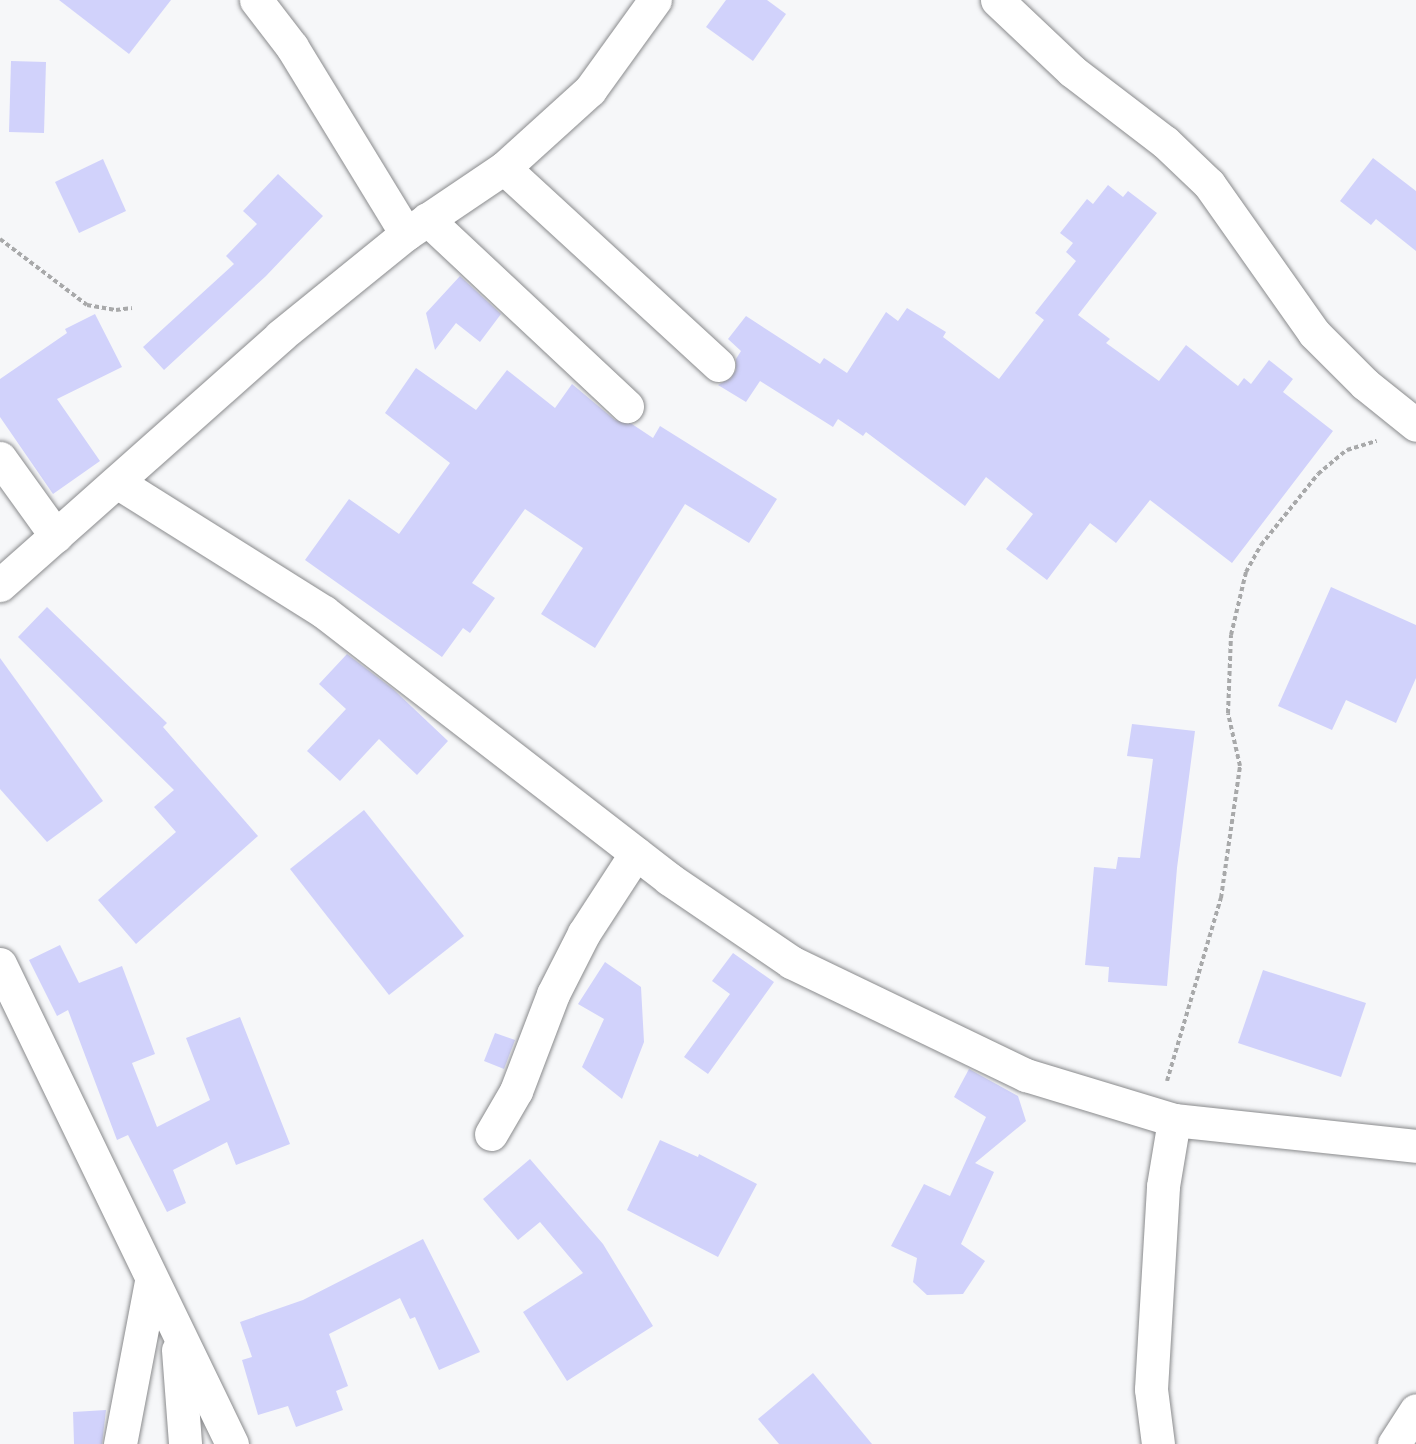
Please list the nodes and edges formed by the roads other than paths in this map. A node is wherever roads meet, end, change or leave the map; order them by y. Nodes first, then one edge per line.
1 (256, 0) edge
2 (655, 0) edge
3 (997, 0) edge
4 (504, 168) junction
5 (417, 227) junction
6 (718, 364) dead end
7 (627, 406) dead end
8 (1416, 425) edge
9 (0, 458) edge
10 (117, 482) junction
11 (56, 536) junction
12 (0, 585) edge
13 (636, 854) junction
14 (0, 964) edge
15 (1165, 1118) junction
16 (491, 1134) dead end
17 (1416, 1146) edge
18 (151, 1282) junction
19 (176, 1335) junction
20 (1416, 1410) edge
21 (120, 1444) edge
22 (185, 1444) edge
23 (232, 1444) edge
24 (1158, 1444) edge
25 (1394, 1444) edge

1 - 5 street
2 - 4 street
3 - 8 street
4 - 5 street
4 - 6 street
5 - 7 street
5 - 10 street
9 - 11 street
10 - 11 street
10 - 13 street
11 - 12 street
13 - 15 street
13 - 16 street
14 - 18 street
15 - 17 street
15 - 24 street
18 - 19 street
18 - 21 street
19 - 22 street
19 - 23 street
20 - 25 street

